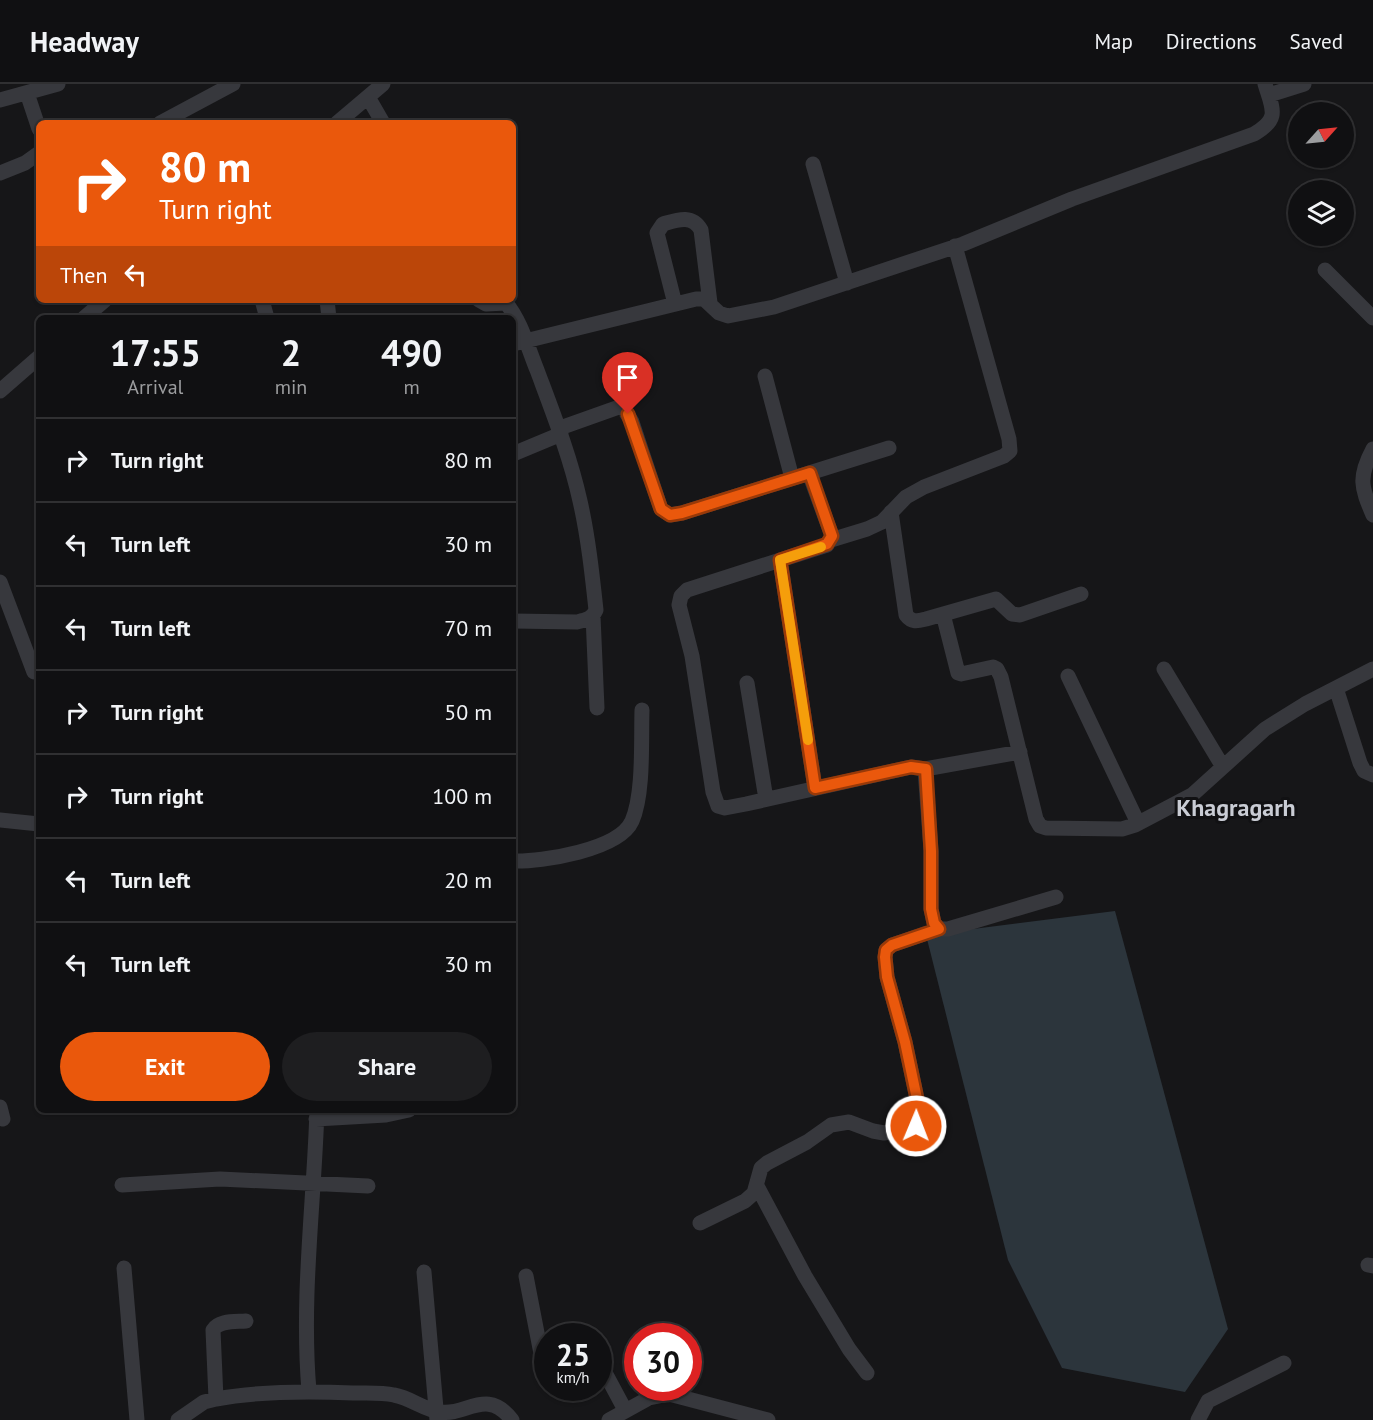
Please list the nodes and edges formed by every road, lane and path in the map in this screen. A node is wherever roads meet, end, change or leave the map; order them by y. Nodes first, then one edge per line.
1 (58, 84) edge
2 (232, 84) edge
3 (383, 84) edge
4 (1304, 84) edge
5 (1267, 90) edge
6 (27, 93) junction
7 (368, 97) junction
8 (0, 100) edge
9 (36, 120) edge
10 (166, 120) edge
11 (341, 120) edge
12 (381, 120) edge
13 (36, 155) edge
14 (813, 164) dead end
15 (0, 173) edge
16 (955, 246) junction
17 (1325, 270) dead end
18 (848, 283) junction
19 (102, 303) edge
20 (484, 303) edge
21 (506, 303) edge
22 (710, 303) junction
23 (675, 304) junction
24 (88, 315) edge
25 (1373, 318) edge
26 (519, 342) edge
27 (36, 360) edge
28 (765, 376) dead end
29 (0, 391) edge
30 (560, 431) junction
31 (890, 448) dead end
32 (1373, 449) edge
33 (516, 453) edge
34 (810, 473) junction
35 (792, 478) junction
36 (891, 512) junction
37 (1373, 515) edge
38 (831, 540) junction
39 (780, 560) junction
40 (0, 582) edge
41 (1081, 594) dead end
42 (944, 614) junction
43 (593, 616) junction
44 (516, 621) edge
45 (1164, 669) dead end
46 (1373, 669) edge
47 (34, 672) dead end
48 (1068, 676) dead end
49 (747, 683) dead end
50 (1336, 688) junction
51 (597, 708) dead end
52 (642, 710) dead end
53 (1020, 752) junction
54 (1223, 767) junction
55 (926, 769) junction
56 (1373, 775) edge
57 (815, 788) junction
58 (766, 799) junction
59 (0, 820) edge
60 (1138, 823) junction
61 (36, 824) edge
62 (516, 861) edge
63 (1056, 897) dead end
64 (939, 929) junction
65 (395, 1113) edge
66 (316, 1115) edge
67 (313, 1184) junction
68 (122, 1185) dead end
69 (368, 1186) dead end
70 (757, 1186) junction
71 (700, 1223) dead end
72 (124, 1268) dead end
73 (424, 1272) dead end
74 (526, 1276) dead end
75 (246, 1321) dead end
76 (535, 1323) edge
77 (1284, 1363) dead end
78 (867, 1373) dead end
79 (612, 1386) edge
80 (309, 1391) junction
81 (216, 1399) junction
82 (625, 1410) junction
83 (436, 1416) edge
84 (137, 1420) edge
85 (178, 1420) edge
86 (512, 1420) edge
87 (609, 1420) edge
88 (768, 1420) edge
89 (1198, 1420) edge

1 - 6 street
2 - 10 street
3 - 7 street
4 - 5 street
5 - 16 street
6 - 8 street
6 - 9 street
7 - 11 street
7 - 12 street
13 - 15 street
14 - 18 street
16 - 18 street
16 - 36 street
17 - 25 street
18 - 22 street
19 - 24 street
20 - 21 street
22 - 23 street
22 - 23 street
23 - 26 street
26 - 30 street
27 - 29 street
28 - 35 street
30 - 33 street
30 - 35 street
30 - 43 street
31 - 34 street
32 - 37 street
34 - 35 street
34 - 38 street
36 - 38 street
36 - 42 street
38 - 39 street
39 - 57 street
39 - 58 street
40 - 47 street
41 - 42 street
42 - 53 street
43 - 44 street
43 - 51 street
45 - 54 street
46 - 50 street
48 - 60 street
49 - 58 street
50 - 54 street
50 - 56 street
52 - 62 street
53 - 55 street
53 - 60 street
54 - 60 street
55 - 57 street
55 - 64 street
57 - 58 street
59 - 61 street
63 - 64 street
64 - 70 street
65 - 66 street
66 - 67 street
67 - 68 street
67 - 69 street
67 - 80 street
70 - 71 street
70 - 78 street
72 - 84 street
73 - 83 street
74 - 76 street
75 - 81 street
77 - 89 street
79 - 82 street
80 - 81 street
80 - 83 street
81 - 85 street
82 - 87 street
82 - 88 street
83 - 86 street

